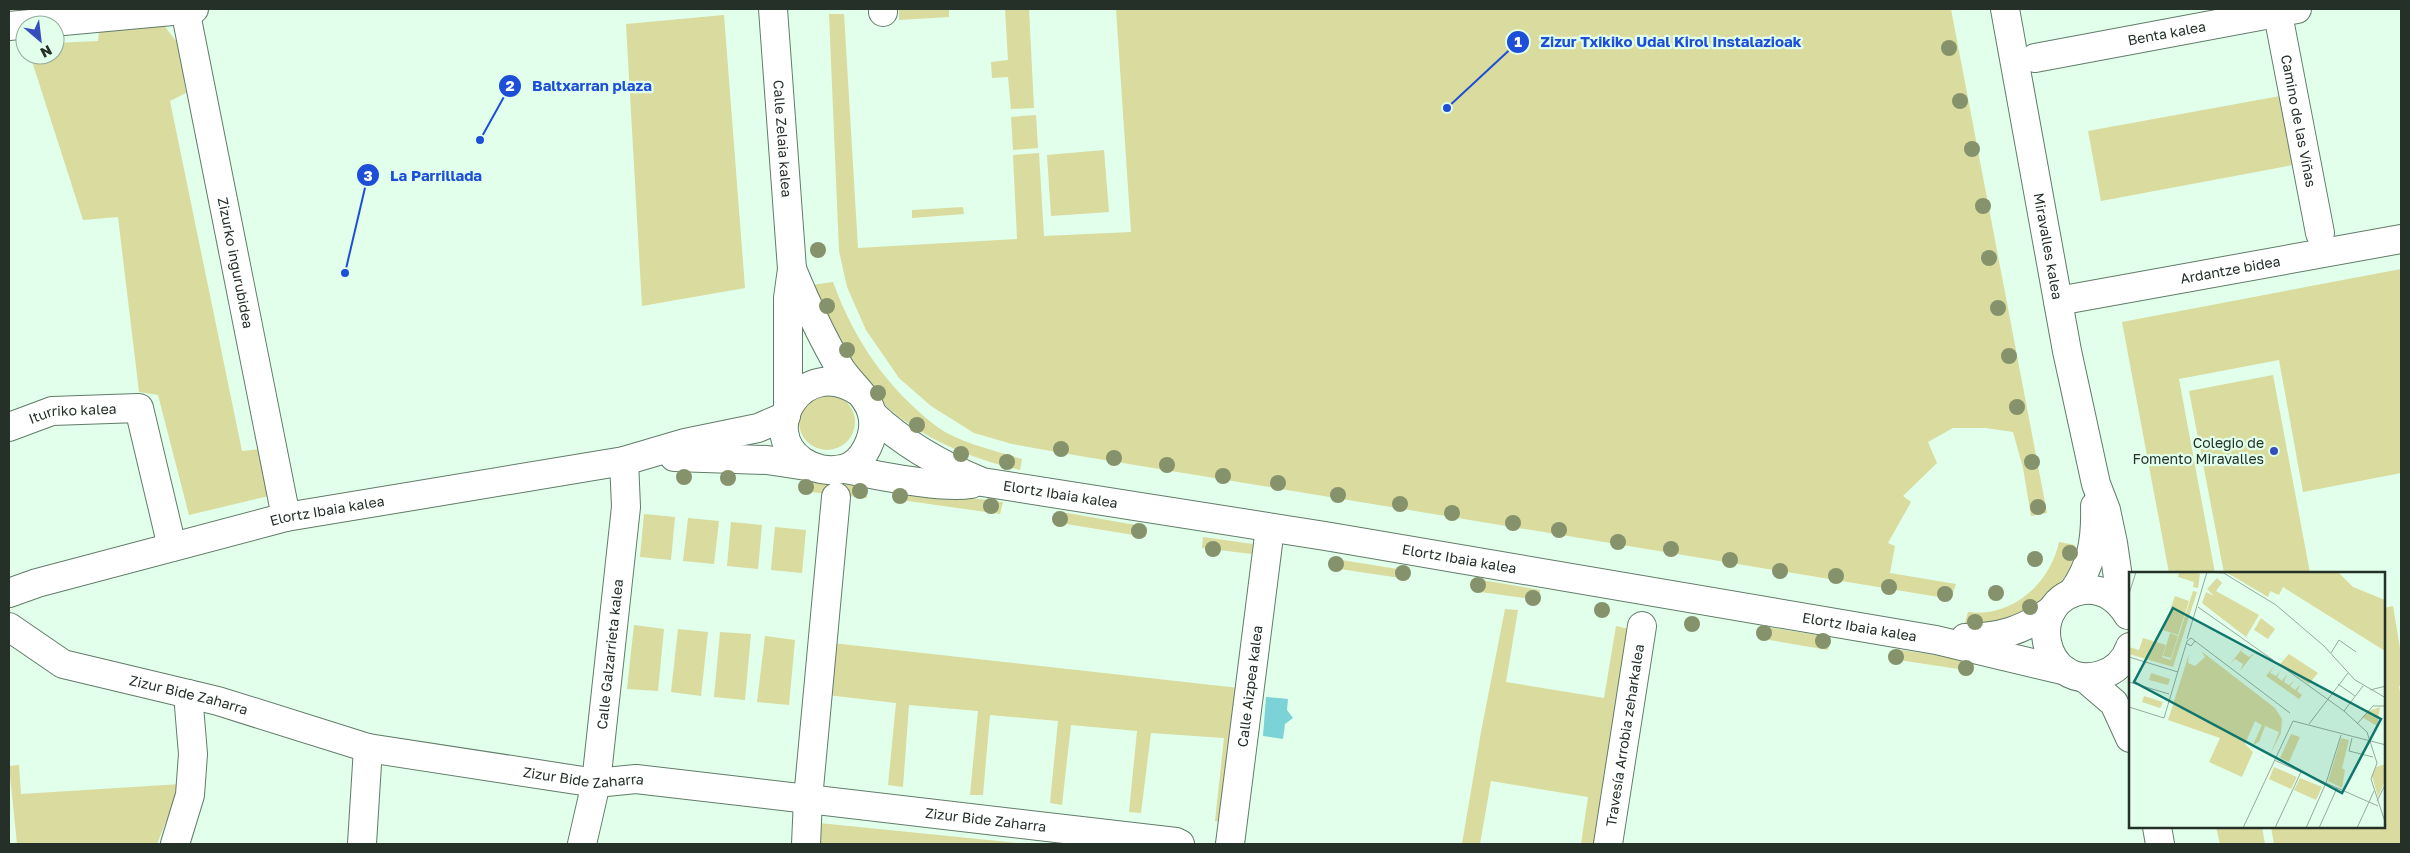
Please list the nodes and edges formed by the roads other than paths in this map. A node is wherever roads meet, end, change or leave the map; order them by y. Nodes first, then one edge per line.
1 (188, 9) edge
2 (773, 9) edge
3 (2004, 9) edge
4 (2284, 10) edge
5 (65, 15) edge
6 (2035, 58) dead end
7 (2320, 233) dead end
8 (2401, 239) edge
9 (792, 269) junction
10 (2058, 301) junction
11 (859, 392) junction
12 (787, 412) junction
13 (873, 415) junction
14 (9, 427) edge
15 (650, 454) junction
16 (624, 461) junction
17 (815, 468) junction
18 (844, 469) junction
19 (982, 482) junction
20 (2096, 484) junction
21 (836, 497) dead end
22 (286, 517) junction
23 (1270, 528) junction
24 (172, 547) junction
25 (9, 593) edge
26 (2072, 593) junction
27 (2052, 610) junction
28 (2126, 612) edge
29 (1642, 626) dead end
30 (9, 627) edge
31 (1936, 640) junction
32 (2129, 649) edge
33 (2076, 675) junction
34 (188, 694) junction
35 (2129, 736) edge
36 (368, 748) junction
37 (596, 783) junction
38 (808, 799) junction
39 (2157, 828) edge
40 (175, 844) edge
41 (362, 844) edge
42 (582, 844) edge
43 (806, 844) edge
44 (1180, 844) edge
45 (1230, 844) edge
46 (1608, 844) edge
47 (2160, 844) edge

1 - 5 street
1 - 22 street, Zizurko ingurubidea
2 - 9 street, Calle Zelaia kalea
3 - 10 street, Miravalles kalea
4 - 6 street, Benta kalea
4 - 7 street, Camino de las Viñas
8 - 10 street, Ardantze bidea
9 - 11 street, Calle Zelaia kalea
9 - 12 street, Calle Zelaia kalea
10 - 20 street, Miravalles kalea
11 - 12 street
11 - 13 street
12 - 15 street, Elortz Ibaia kalea
12 - 17 street
13 - 18 street
13 - 19 street, Elortz Ibaia kalea
14 - 24 street, Iturriko kalea
15 - 16 street, Elortz Ibaia kalea
15 - 17 street, Elortz Ibaia kalea
16 - 22 street, Elortz Ibaia kalea
16 - 37 street, Calle Galzarrieta kalea
17 - 18 street
18 - 19 street, Elortz Ibaia kalea
19 - 23 street, Elortz Ibaia kalea
20 - 26 street, Miravalles kalea
20 - 28 street, Miravalles kalea
21 - 38 street
22 - 24 street, Elortz Ibaia kalea
23 - 31 street, Elortz Ibaia kalea
23 - 45 street, Calle Aizpea kalea
24 - 25 street, Elortz Ibaia kalea
26 - 27 street, Elortz Ibaia kalea
26 - 28 street
27 - 31 street, Elortz Ibaia kalea
27 - 33 street
29 - 46 street, Travesía Arrobia zeharkalea
30 - 34 street, Zizur Bide Zaharra
31 - 33 street, Elortz Ibaia kalea
32 - 33 street
33 - 35 street
34 - 36 street, Zizur Bide Zaharra
34 - 40 street
36 - 37 street, Zizur Bide Zaharra
36 - 41 street
37 - 38 street, Zizur Bide Zaharra
37 - 42 street, Calle Galzarrieta kalea
38 - 43 street
38 - 44 street, Zizur Bide Zaharra
39 - 47 street

